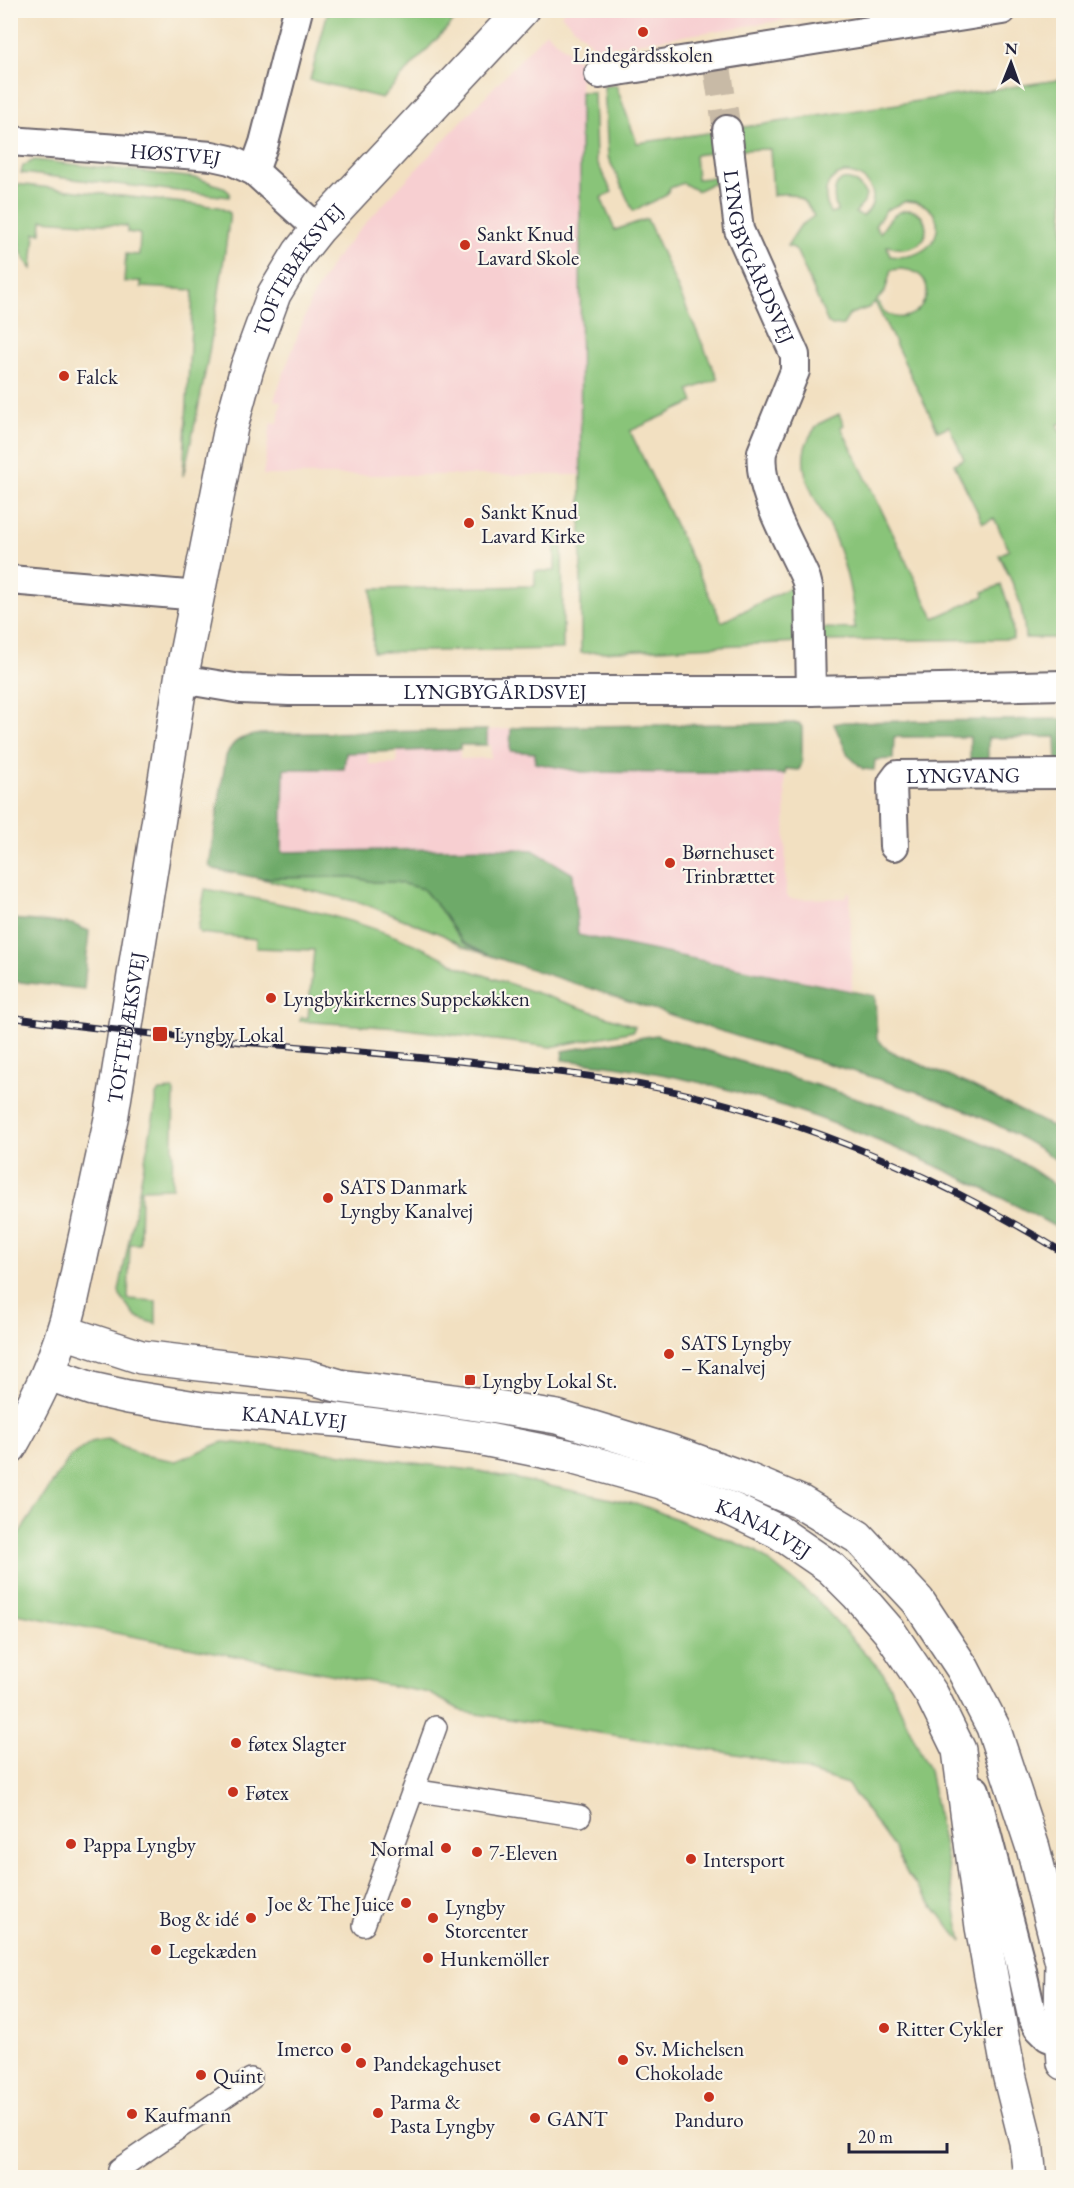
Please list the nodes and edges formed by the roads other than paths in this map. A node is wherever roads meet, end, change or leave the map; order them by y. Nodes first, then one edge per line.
1 (298, 10) edge
2 (522, 10) edge
3 (1002, 10) edge
4 (599, 74) dead end
5 (727, 130) tunnel mouth
6 (10, 141) edge
7 (254, 171) junction
8 (318, 229) junction
9 (10, 580) edge
10 (199, 596) junction
11 (181, 679) junction
12 (1064, 685) edge
13 (811, 691) junction
14 (1064, 774) edge
15 (894, 846) dead end
16 (64, 1332) junction
17 (49, 1374) junction
18 (10, 1447) edge
19 (436, 1727) dead end
20 (959, 1750) junction
21 (413, 1790) junction
22 (580, 1816) dead end
23 (364, 1925) dead end
24 (1063, 2042) edge
25 (251, 2079) dead end
26 (119, 2169) dead end
27 (1030, 2178) edge

1 - 7 street
2 - 8 street, TOFTEBÆKSVEJ
3 - 4 street
5 - 13 street, LYNGBYGÅRDSVEJ
6 - 7 street, HØSTVEJ
7 - 8 street, HØSTVEJ
8 - 10 street, TOFTEBÆKSVEJ
9 - 10 street
10 - 11 street, TOFTEBÆKSVEJ
11 - 13 street, LYNGBYGÅRDSVEJ
11 - 16 street, TOFTEBÆKSVEJ
12 - 13 street, LYNGBYGÅRDSVEJ
14 - 15 street, LYNGVANG
16 - 17 street, TOFTEBÆKSVEJ
16 - 24 street, KANALVEJ
17 - 18 street, TOFTEBÆKSVEJ
17 - 20 street, KANALVEJ
19 - 21 street
20 - 24 street
20 - 27 street, KANALVEJ
21 - 22 street
21 - 23 street
25 - 26 street

